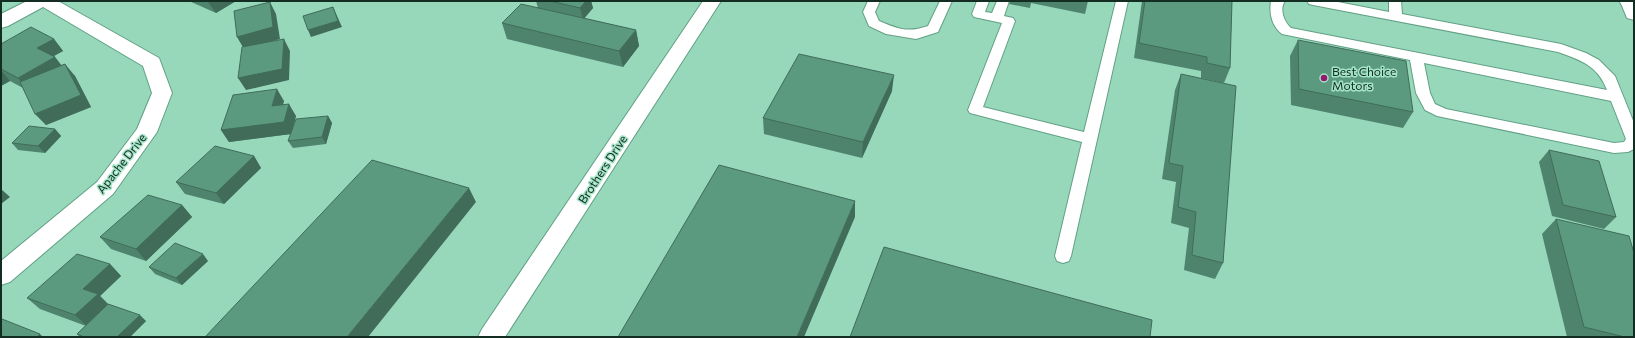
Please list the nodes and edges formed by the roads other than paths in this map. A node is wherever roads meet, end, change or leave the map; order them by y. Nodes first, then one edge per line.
1 (41, 1) edge
2 (45, 1) edge
3 (712, 1) edge
4 (874, 1) edge
5 (946, 1) edge
6 (983, 1) edge
7 (1003, 1) edge
8 (1122, 1) edge
9 (1279, 1) edge
10 (1313, 1) edge
11 (1395, 1) edge
12 (1628, 1) edge
13 (1634, 2) edge
14 (1634, 14) edge
15 (1396, 16) junction
16 (997, 18) junction
17 (1, 22) edge
18 (1416, 57) junction
19 (1617, 97) junction
20 (1090, 139) junction
21 (1063, 256) dead end
22 (1, 275) edge
23 (491, 337) edge

1 - 17 street
2 - 22 street, Apache Drive
3 - 23 street, Brothers Drive
4 - 5 lane
6 - 16 lane
7 - 16 lane
8 - 20 lane
9 - 18 lane
10 - 15 lane
11 - 15 lane
12 - 13 street
12 - 14 street
15 - 19 lane
16 - 20 lane
18 - 19 lane
18 - 19 lane
20 - 21 lane

